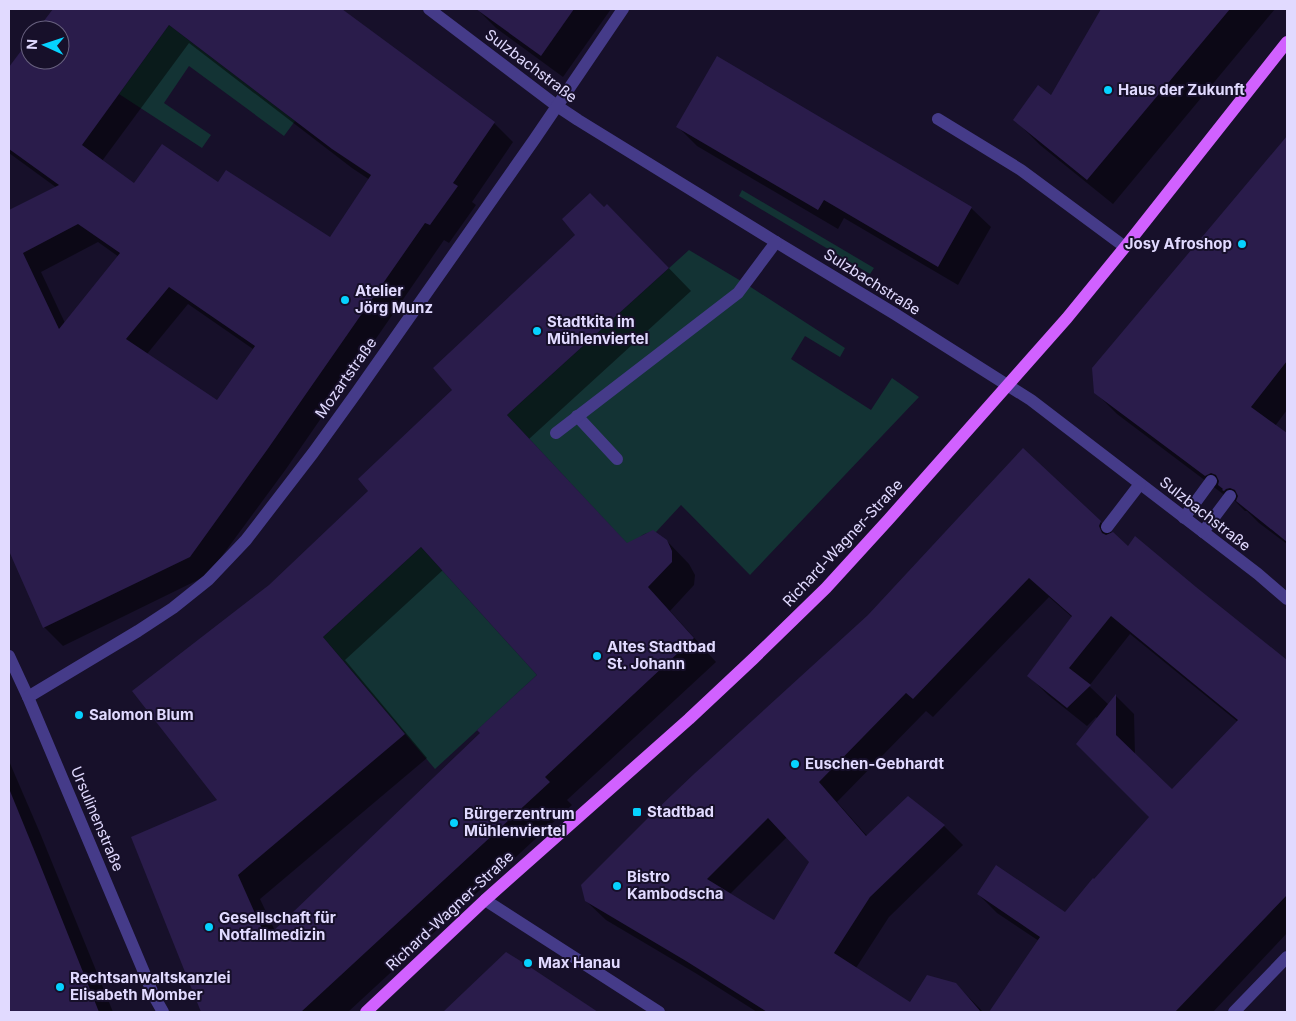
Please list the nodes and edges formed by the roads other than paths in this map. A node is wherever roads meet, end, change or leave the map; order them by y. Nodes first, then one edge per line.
1 (429, 9) edge
2 (623, 9) edge
3 (1287, 42) edge
4 (557, 106) junction
5 (938, 119) dead end
6 (776, 242) junction
7 (1125, 247) junction
8 (1007, 385) junction
9 (577, 416) junction
10 (556, 433) dead end
11 (617, 459) dead end
12 (1211, 481) dead end
13 (1140, 484) junction
14 (1230, 496) dead end
15 (1184, 518) junction
16 (1107, 526) dead end
17 (1203, 532) junction
18 (1287, 599) edge
19 (9, 656) edge
20 (28, 697) junction
21 (485, 900) junction
22 (1287, 957) edge
23 (154, 996) junction
24 (155, 1012) edge
25 (163, 1012) edge
26 (366, 1012) edge
27 (659, 1012) edge
28 (1234, 1012) edge

1 - 4 street, Sulzbachstraße
2 - 4 street, Mozartstraße
3 - 7 main road, Richard-Wagner-Straße
4 - 6 street, Sulzbachstraße
4 - 20 street, Mozartstraße
5 - 7 street
6 - 8 street, Sulzbachstraße
6 - 9 street
7 - 8 main road, Richard-Wagner-Straße
8 - 13 street, Sulzbachstraße
8 - 21 main road, Richard-Wagner-Straße
9 - 10 street
9 - 11 street
12 - 15 street
13 - 15 street, Sulzbachstraße
13 - 16 street
14 - 17 street
15 - 17 street, Sulzbachstraße
17 - 18 street, Sulzbachstraße
19 - 20 street, Ursulinenstraße
20 - 23 street, Ursulinenstraße
21 - 26 main road, Richard-Wagner-Straße
21 - 27 street
22 - 28 street
23 - 24 street, Ursulinenstraße
23 - 25 street, Ursulinenstraße

